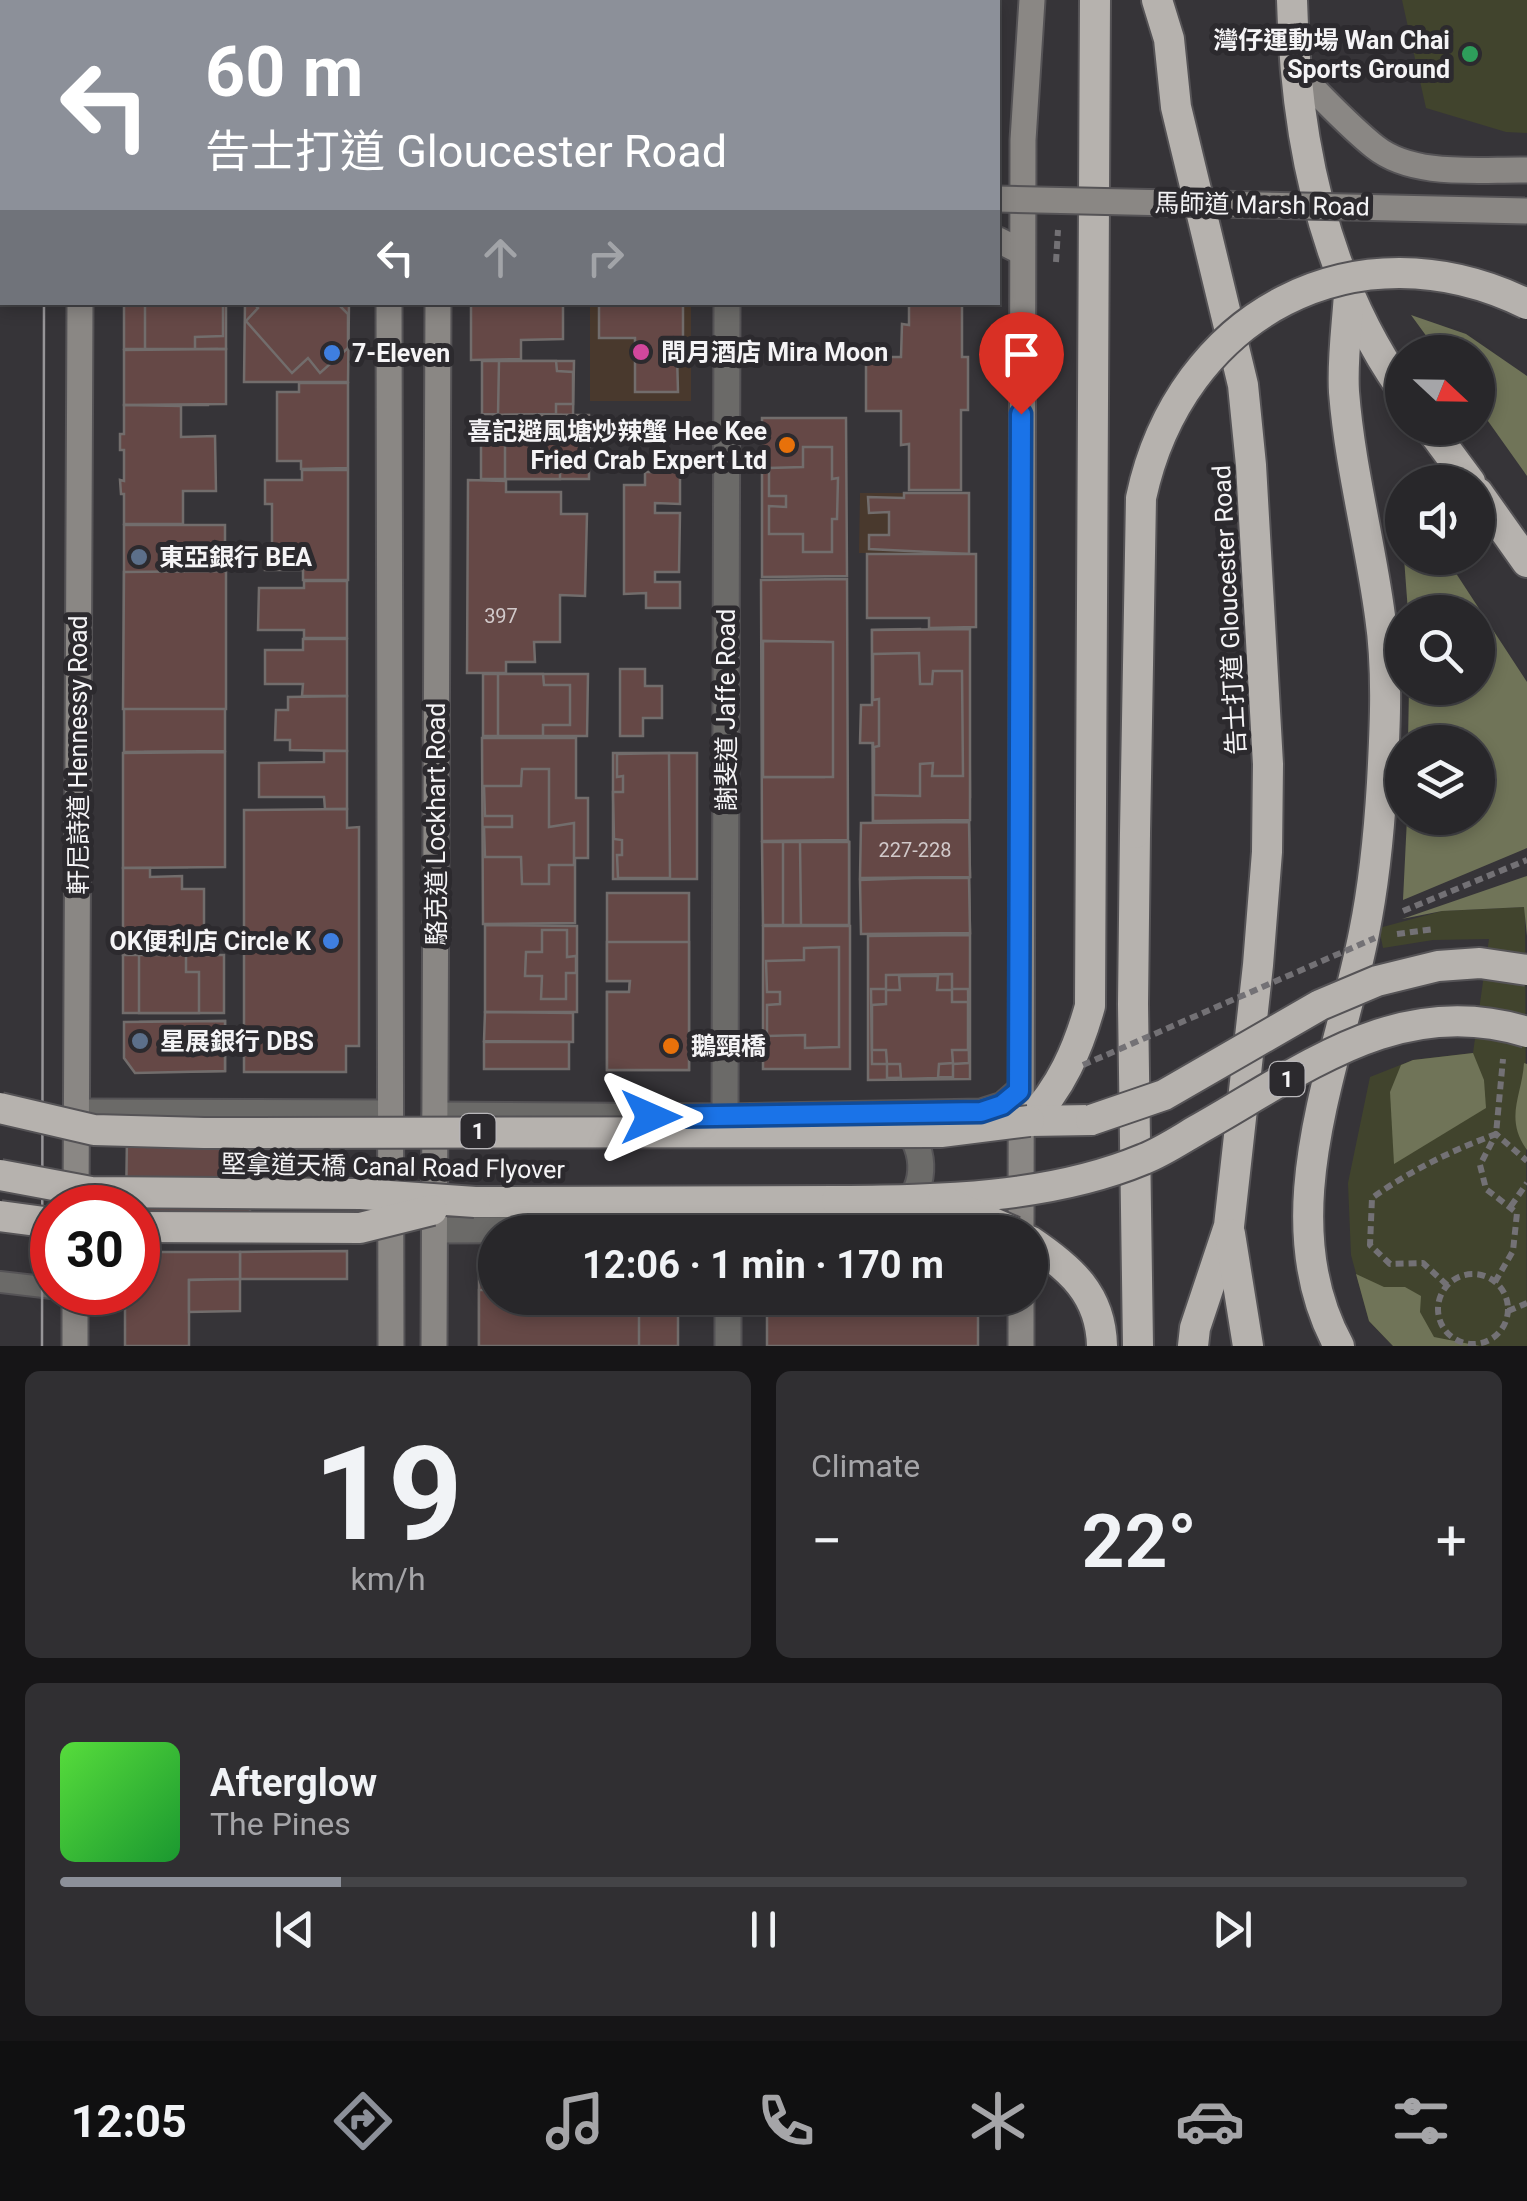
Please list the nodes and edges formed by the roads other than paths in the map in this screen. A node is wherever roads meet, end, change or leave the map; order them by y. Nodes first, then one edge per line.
1 (1032, 0) edge
2 (1095, 0) edge
3 (1156, 0) edge
4 (1182, 0) edge
5 (1292, 0) edge
6 (1169, 39) junction
7 (1295, 71) junction
8 (1023, 140) junction
9 (1000, 155) edge
10 (1527, 170) edge
11 (1000, 199) edge
12 (1527, 211) edge
13 (1000, 241) edge
14 (1022, 252) junction
15 (1349, 294) junction
16 (1527, 304) edge
17 (80, 305) edge
18 (389, 305) edge
19 (438, 305) edge
20 (727, 305) edge
21 (1385, 364) edge
22 (1495, 517) edge
23 (1527, 562) edge
24 (1527, 970) edge
25 (1516, 1036) edge
26 (1019, 1091) junction
27 (0, 1108) edge
28 (78, 1112) junction
29 (389, 1113) junction
30 (435, 1115) junction
31 (896, 1115) junction
32 (725, 1117) junction
33 (1030, 1120) junction
34 (0, 1175) edge
35 (76, 1185) edge
36 (940, 1200) junction
37 (475, 1202) junction
38 (898, 1215) edge
39 (976, 1215) edge
40 (1017, 1215) edge
41 (0, 1216) edge
42 (30, 1219) edge
43 (1229, 1226) junction
44 (160, 1228) edge
45 (160, 1228) edge
46 (436, 1230) junction
47 (478, 1230) edge
48 (390, 1231) junction
49 (1048, 1255) edge
50 (0, 1282) edge
51 (30, 1285) edge
52 (75, 1315) edge
53 (728, 1315) edge
54 (1021, 1315) edge
55 (1244, 1340) edge
56 (74, 1346) edge
57 (391, 1346) edge
58 (434, 1346) edge
59 (728, 1346) edge
60 (1021, 1346) edge
61 (1102, 1346) edge
62 (1138, 1346) edge
63 (1193, 1346) edge
64 (1339, 1346) edge

1 - 8 street
2 - 33 highway
3 - 6 highway, 告士打道 Gloucester Road
4 - 6 highway
5 - 7 highway
6 - 43 highway, 告士打道 Gloucester Road
7 - 10 street
7 - 15 highway
8 - 9 street
8 - 14 street
11 - 12 street, 馬師道 Marsh Road, bridge
13 - 14 street
14 - 26 street
15 - 21 highway
15 - 64 highway
16 - 62 highway, bridge
17 - 28 street, 軒尼詩道 Hennessy Road
18 - 29 street, 駱克道 Lockhart Road
19 - 30 street, 駱克道 Lockhart Road
20 - 32 street, 謝斐道 Jaffe Road
22 - 23 highway
24 - 33 highway, 堅拿道天橋 Canal Road Flyover / 1, bridge
25 - 36 highway, 堅拿道天橋 Canal Road Flyover / 1, bridge
26 - 31 street
26 - 40 street
27 - 33 highway, 堅拿道天橋 Canal Road Flyover / 1, bridge
28 - 29 street
28 - 35 street, 軒尼詩道 Hennessy Road
29 - 48 street, 駱克道 Lockhart Road
30 - 32 street
30 - 46 street, 駱克道 Lockhart Road
31 - 32 street
31 - 38 street
34 - 37 highway, 堅拿道天橋 Canal Road Flyover / 1, bridge
36 - 37 highway, 堅拿道天橋 Canal Road Flyover / 1, bridge
36 - 39 highway, bridge
37 - 45 highway, bridge
41 - 42 highway, bridge
43 - 55 highway, 告士打道 Gloucester Road
43 - 63 highway, 告士打道 Gloucester Road
44 - 48 street
46 - 47 street
46 - 58 street, 駱克道 Lockhart Road
48 - 57 street, 駱克道 Lockhart Road
49 - 61 highway
50 - 51 lane
52 - 56 street
53 - 59 street
54 - 60 street

